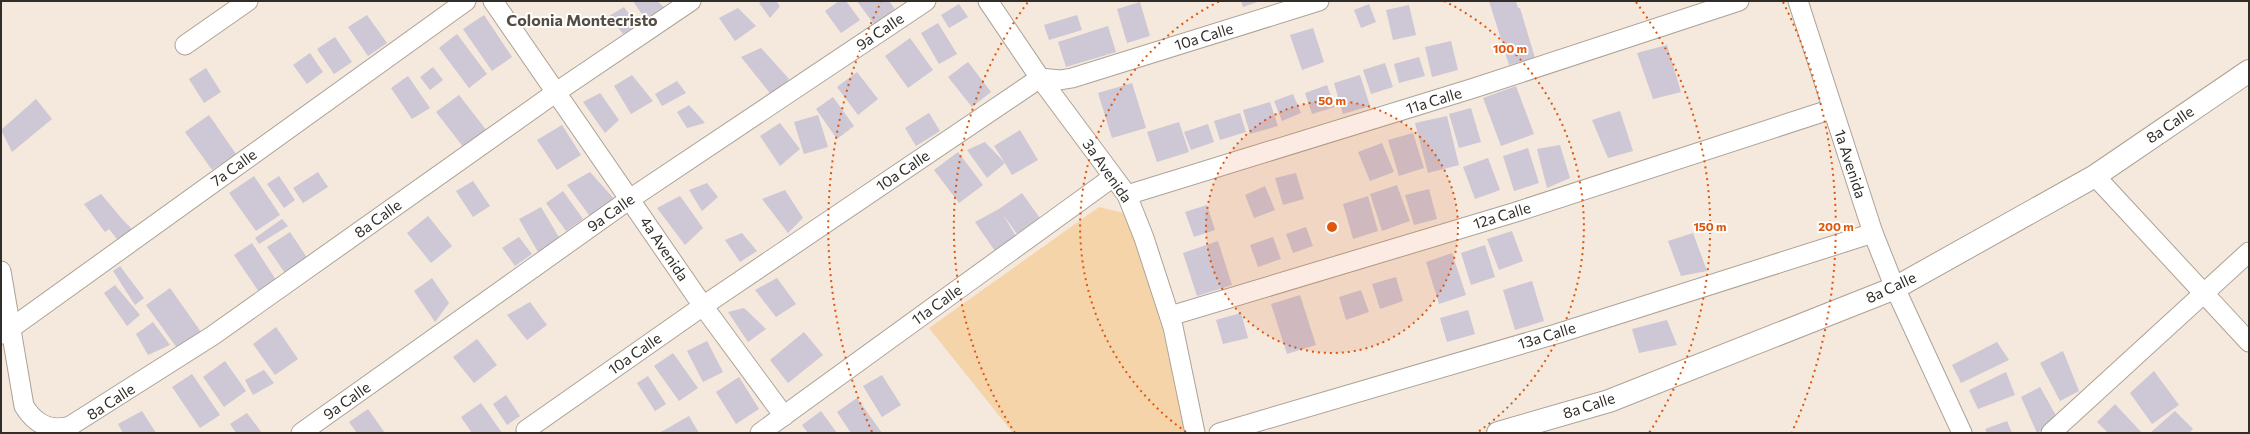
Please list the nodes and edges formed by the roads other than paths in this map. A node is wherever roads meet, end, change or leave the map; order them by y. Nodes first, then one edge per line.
1 (248, 1) edge
2 (466, 1) edge
3 (493, 1) edge
4 (691, 1) edge
5 (926, 1) edge
6 (988, 1) edge
7 (1319, 1) edge
8 (1739, 1) edge
9 (1798, 1) edge
10 (185, 45) dead end
11 (2249, 71) edge
12 (1040, 78) junction
13 (555, 93) junction
14 (1832, 109) junction
15 (2095, 176) junction
16 (1113, 177) junction
17 (1128, 195) junction
18 (630, 199) junction
19 (1873, 233) junction
20 (2249, 252) edge
21 (1, 271) edge
22 (1896, 288) junction
23 (2204, 293) junction
24 (703, 306) junction
25 (1170, 316) junction
26 (6, 332) edge
27 (2249, 342) edge
28 (784, 416) junction
29 (35, 426) edge
30 (526, 430) dead end
31 (301, 433) edge
32 (760, 433) edge
33 (1196, 433) edge
34 (1219, 433) edge
35 (1498, 433) edge
36 (1962, 433) edge
37 (2051, 433) edge

1 - 10 street
2 - 26 street, 7a Calle
3 - 13 street, 4a Avenida
4 - 13 street, 8a Calle
5 - 18 street, 9a Calle
6 - 12 street, 3a Avenida
7 - 12 street, 10a Calle
8 - 17 street, 11a Calle
9 - 14 street, 1a Avenida
11 - 15 street, 8a Calle
12 - 16 street, 3a Avenida
12 - 24 street, 10a Calle
13 - 18 street, 4a Avenida
13 - 29 street, 8a Calle
14 - 19 street, 1a Avenida
14 - 25 street, 12a Calle
15 - 22 street, 8a Calle
15 - 23 street
16 - 17 street, 3a Avenida
16 - 28 street, 11a Calle
17 - 25 street, 3a Avenida
18 - 24 street, 4a Avenida
18 - 31 street, 9a Calle
19 - 22 street, 1a Avenida
19 - 34 street, 13a Calle
20 - 23 street
21 - 26 street
22 - 35 street, 8a Calle
22 - 36 street, 1a Avenida
23 - 27 street
23 - 37 street
24 - 28 street, 4a Avenida
24 - 30 street, 10a Calle
25 - 33 street, 3a Avenida
26 - 29 street
28 - 32 street, 11a Calle

